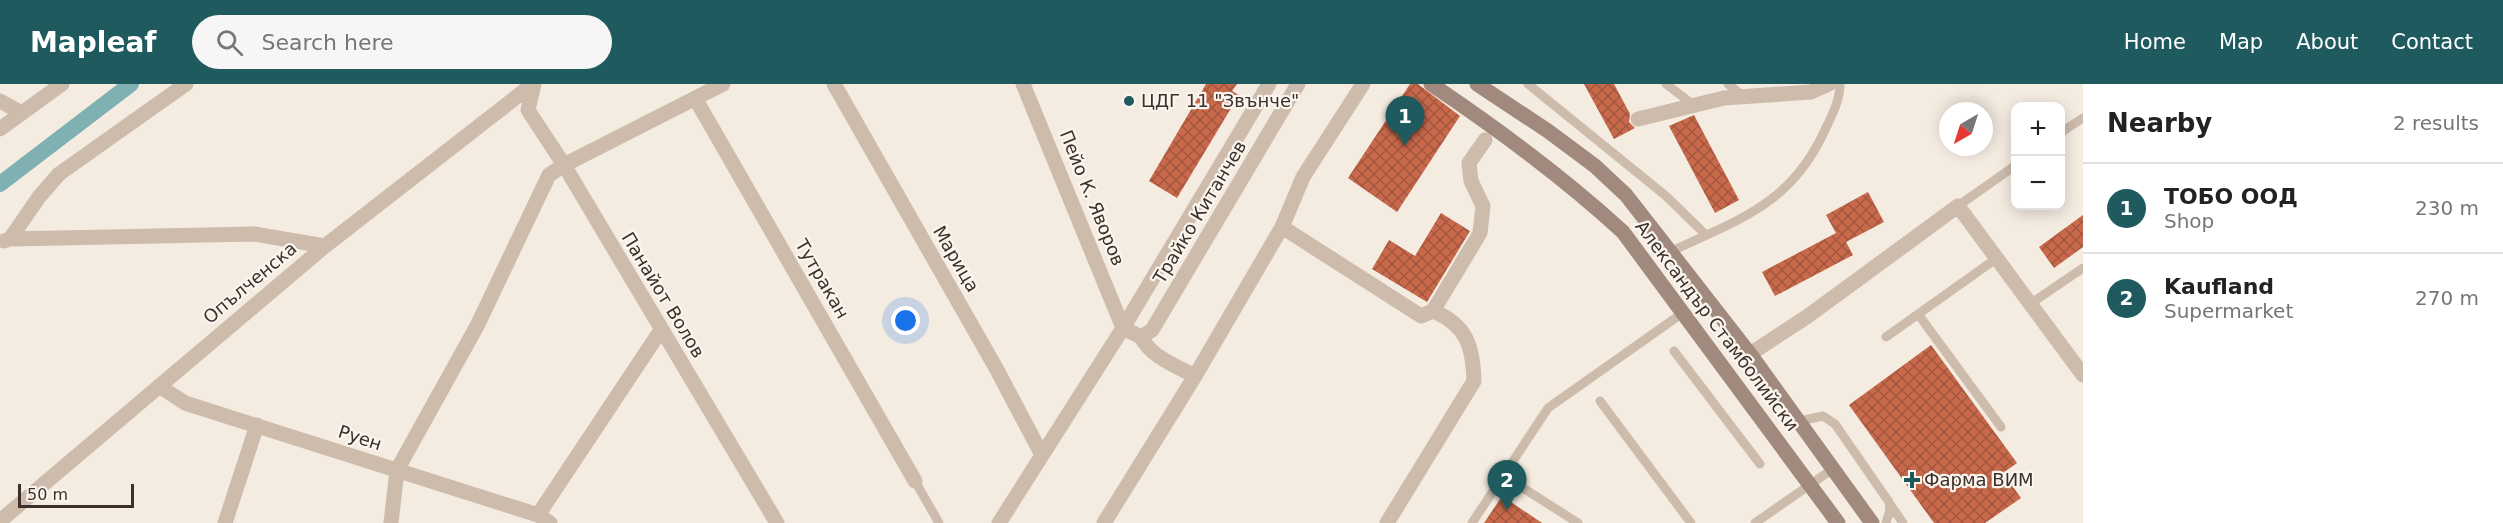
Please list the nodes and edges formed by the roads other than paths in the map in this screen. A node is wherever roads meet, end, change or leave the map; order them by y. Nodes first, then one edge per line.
1 (62, 84) edge
2 (186, 84) edge
3 (534, 84) edge
4 (723, 84) edge
5 (834, 84) edge
6 (1023, 84) edge
7 (1269, 84) edge
8 (1298, 84) edge
9 (1364, 84) edge
10 (1431, 84) edge
11 (1477, 84) edge
12 (1528, 84) edge
13 (1666, 84) edge
14 (1728, 84) edge
15 (1829, 84) edge
16 (1840, 84) edge
17 (1538, 87) edge
18 (1809, 88) edge
19 (1743, 96) junction
20 (695, 98) junction
21 (0, 101) edge
22 (1696, 106) junction
23 (22, 112) junction
24 (2083, 118) edge
25 (1638, 119) dead end
26 (0, 129) edge
27 (2065, 131) edge
28 (1485, 140) dead end
29 (564, 165) junction
30 (2011, 169) edge
31 (1958, 206) junction
32 (1281, 227) junction
33 (1706, 234) junction
34 (5, 241) edge
35 (325, 246) junction
36 (1672, 251) junction
37 (1997, 258) junction
38 (2083, 268) edge
39 (2030, 304) junction
40 (1433, 311) junction
41 (1684, 312) junction
42 (1918, 314) junction
43 (1123, 328) junction
44 (661, 330) junction
45 (1141, 338) junction
46 (1886, 338) dead end
47 (1674, 351) dead end
48 (1750, 354) junction
49 (2083, 375) edge
50 (1195, 376) junction
51 (159, 386) junction
52 (1600, 401) dead end
53 (1799, 421) junction
54 (256, 425) junction
55 (2001, 427) dead end
56 (1042, 455) junction
57 (1760, 464) dead end
58 (1834, 468) junction
59 (397, 470) junction
60 (915, 481) joint
61 (1811, 484) junction
62 (1520, 486) dead end
63 (1889, 502) junction
64 (544, 519) edge
65 (0, 521) edge
66 (225, 523) edge
67 (391, 523) edge
68 (777, 523) edge
69 (939, 523) edge
70 (999, 523) edge
71 (1104, 523) edge
72 (1387, 523) edge
73 (1472, 523) edge
74 (1578, 523) edge
75 (1691, 523) edge
76 (1755, 523) edge
77 (1838, 523) edge
78 (1872, 523) edge
79 (1886, 523) edge
80 (1903, 523) edge

1 - 23 street
2 - 34 street
3 - 29 street, Панайот Волов
3 - 35 street, Опълченска
4 - 20 street
5 - 56 street, Марица
6 - 43 street, Пейо К. Яворов
7 - 43 street, Трайко Китанчев
8 - 45 street, Трайко Китанчев
9 - 32 street
10 - 41 main road, Александър Стамболийски
11 - 36 main road, Александър Стамболийски
12 - 17 lane
13 - 22 lane
14 - 19 lane
15 - 18 street
16 - 33 lane
17 - 33 lane
18 - 19 street
19 - 22 street
20 - 29 street
20 - 60 street, Тутракан
21 - 23 street
22 - 25 street
23 - 26 street
24 - 27 lane
28 - 40 street
29 - 44 street, Панайот Волов
29 - 59 street
30 - 31 lane
31 - 37 street
31 - 48 street
32 - 40 street
32 - 50 street
33 - 36 lane
34 - 35 street
35 - 51 street, Опълченска
36 - 48 main road, Александър Стамболийски
37 - 39 street
37 - 42 lane
38 - 39 lane
39 - 49 street
40 - 72 street
41 - 61 main road, Александър Стамболийски
41 - 73 lane
42 - 46 lane
42 - 55 lane
43 - 45 street
43 - 56 street, Трайко Китанчев
44 - 64 street
44 - 68 street, Панайот Волов
45 - 50 street
47 - 57 lane
48 - 53 main road, Александър Стамболийски
50 - 71 street
51 - 54 street, Руен
51 - 65 street, Опълченска
52 - 75 lane
53 - 58 main road, Александър Стамболийски
53 - 63 lane
54 - 59 street, Руен
54 - 66 street
56 - 70 street, Трайко Китанчев
58 - 61 lane
58 - 78 main road, Александър Стамболийски
59 - 64 street, Руен
59 - 67 street
60 - 69 lane
61 - 76 lane
61 - 77 main road, Александър Стамболийски
62 - 74 lane
63 - 79 lane
63 - 80 lane

